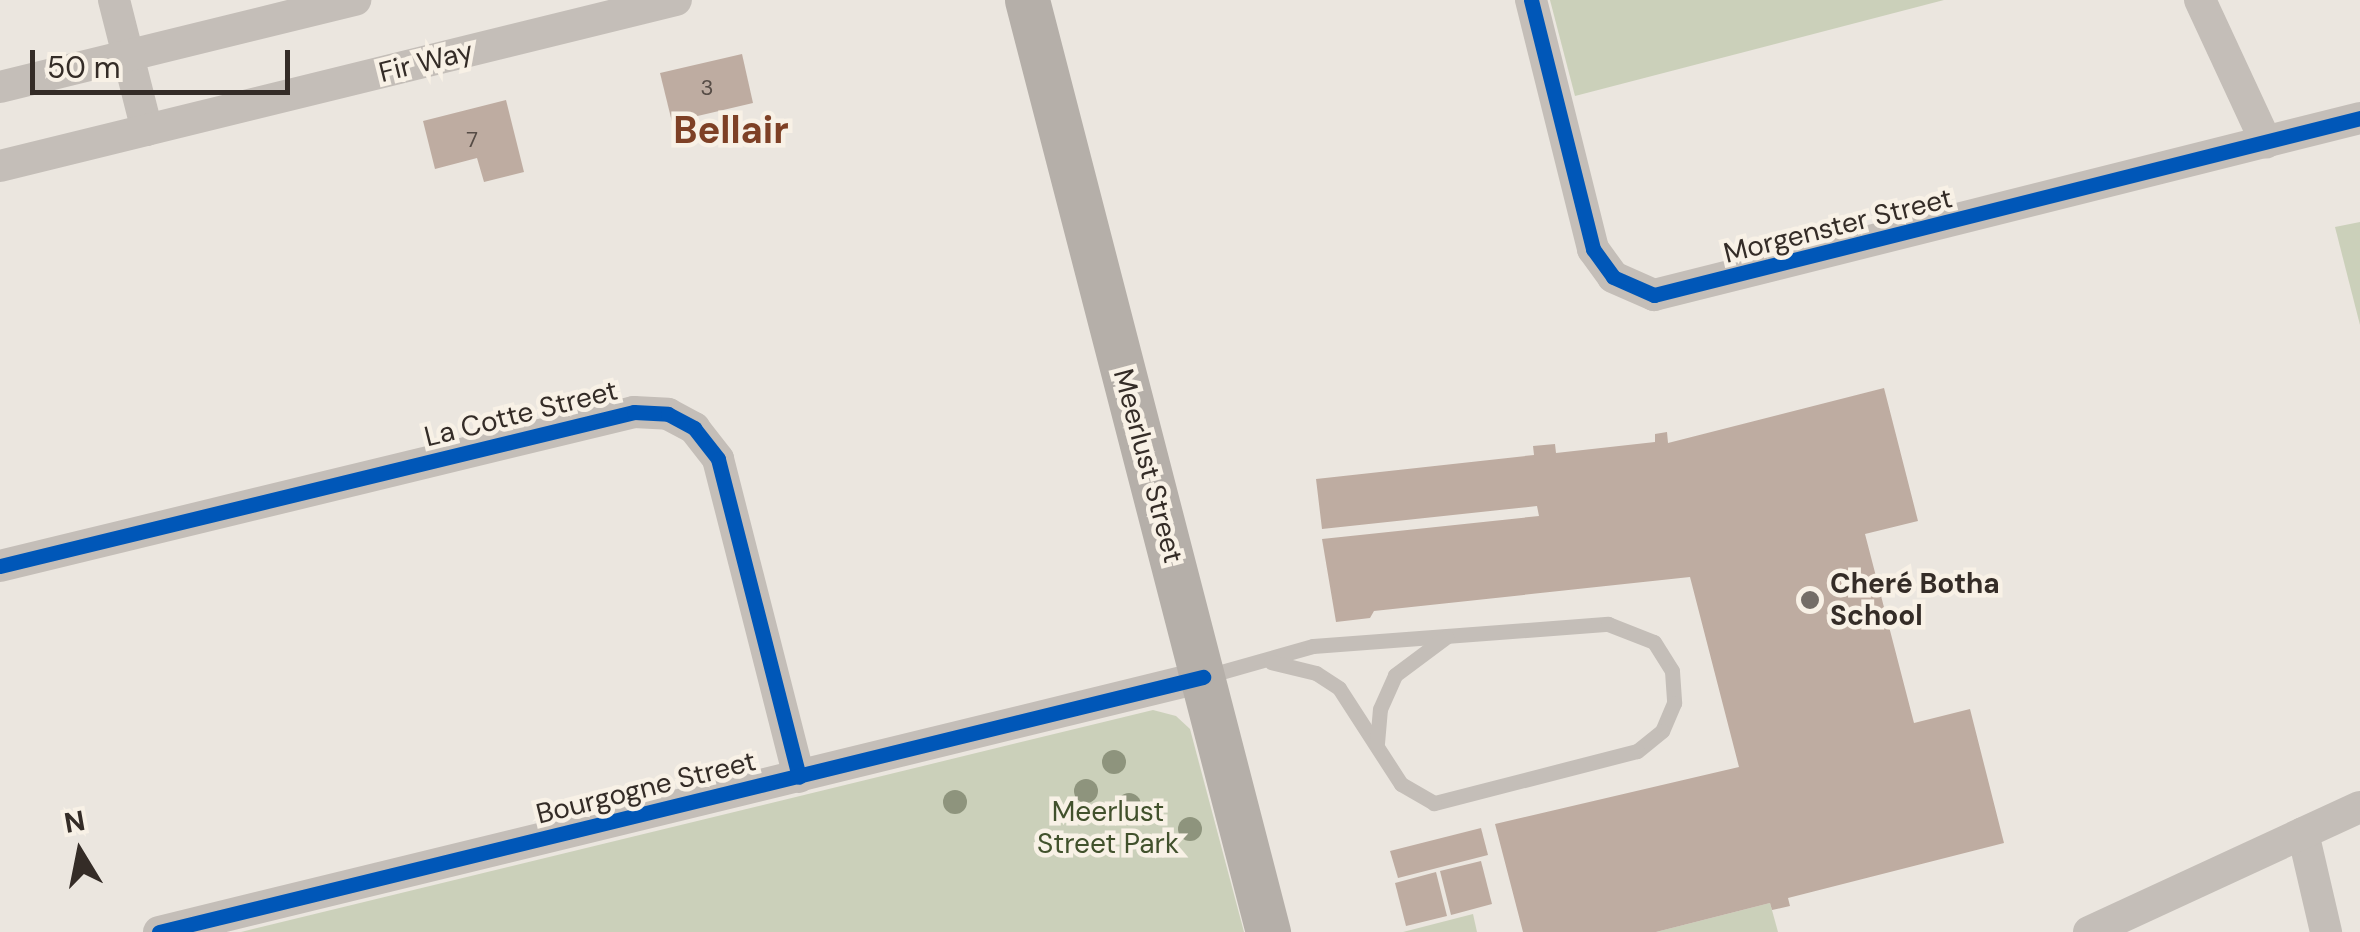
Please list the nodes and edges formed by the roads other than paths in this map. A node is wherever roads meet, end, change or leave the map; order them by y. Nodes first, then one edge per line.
1 (114, 0) edge
2 (356, 0) edge
3 (676, 0) edge
4 (1027, 0) edge
5 (1531, 0) edge
6 (2200, 0) edge
7 (566, 13) edge
8 (128, 56) junction
9 (0, 87) edge
10 (2360, 118) edge
11 (146, 130) junction
12 (2266, 142) junction
13 (0, 166) edge
14 (0, 566) edge
15 (1462, 632) junction
16 (1270, 662) junction
17 (1203, 677) junction
18 (1377, 743) junction
19 (799, 777) junction
20 (2360, 807) edge
21 (2303, 833) junction
22 (159, 932) edge
23 (1268, 932) edge
24 (2089, 932) edge
25 (2326, 932) edge

1 - 8 street
2 - 8 street
3 - 7 street, Fir Way
4 - 17 street, Meerlust Street
5 - 12 street, Morgenster Street
6 - 12 street
7 - 11 street, Fir Way
8 - 9 street
8 - 11 street
10 - 12 street, Morgenster Street
11 - 13 street, Fir Way
14 - 19 street, La Cotte Street
15 - 16 lane
15 - 18 lane
15 - 18 lane
16 - 17 lane
16 - 18 lane
17 - 19 street, Bourgogne Street
17 - 23 street, Meerlust Street
19 - 22 street, Bourgogne Street
20 - 21 street
21 - 24 street
21 - 25 street

